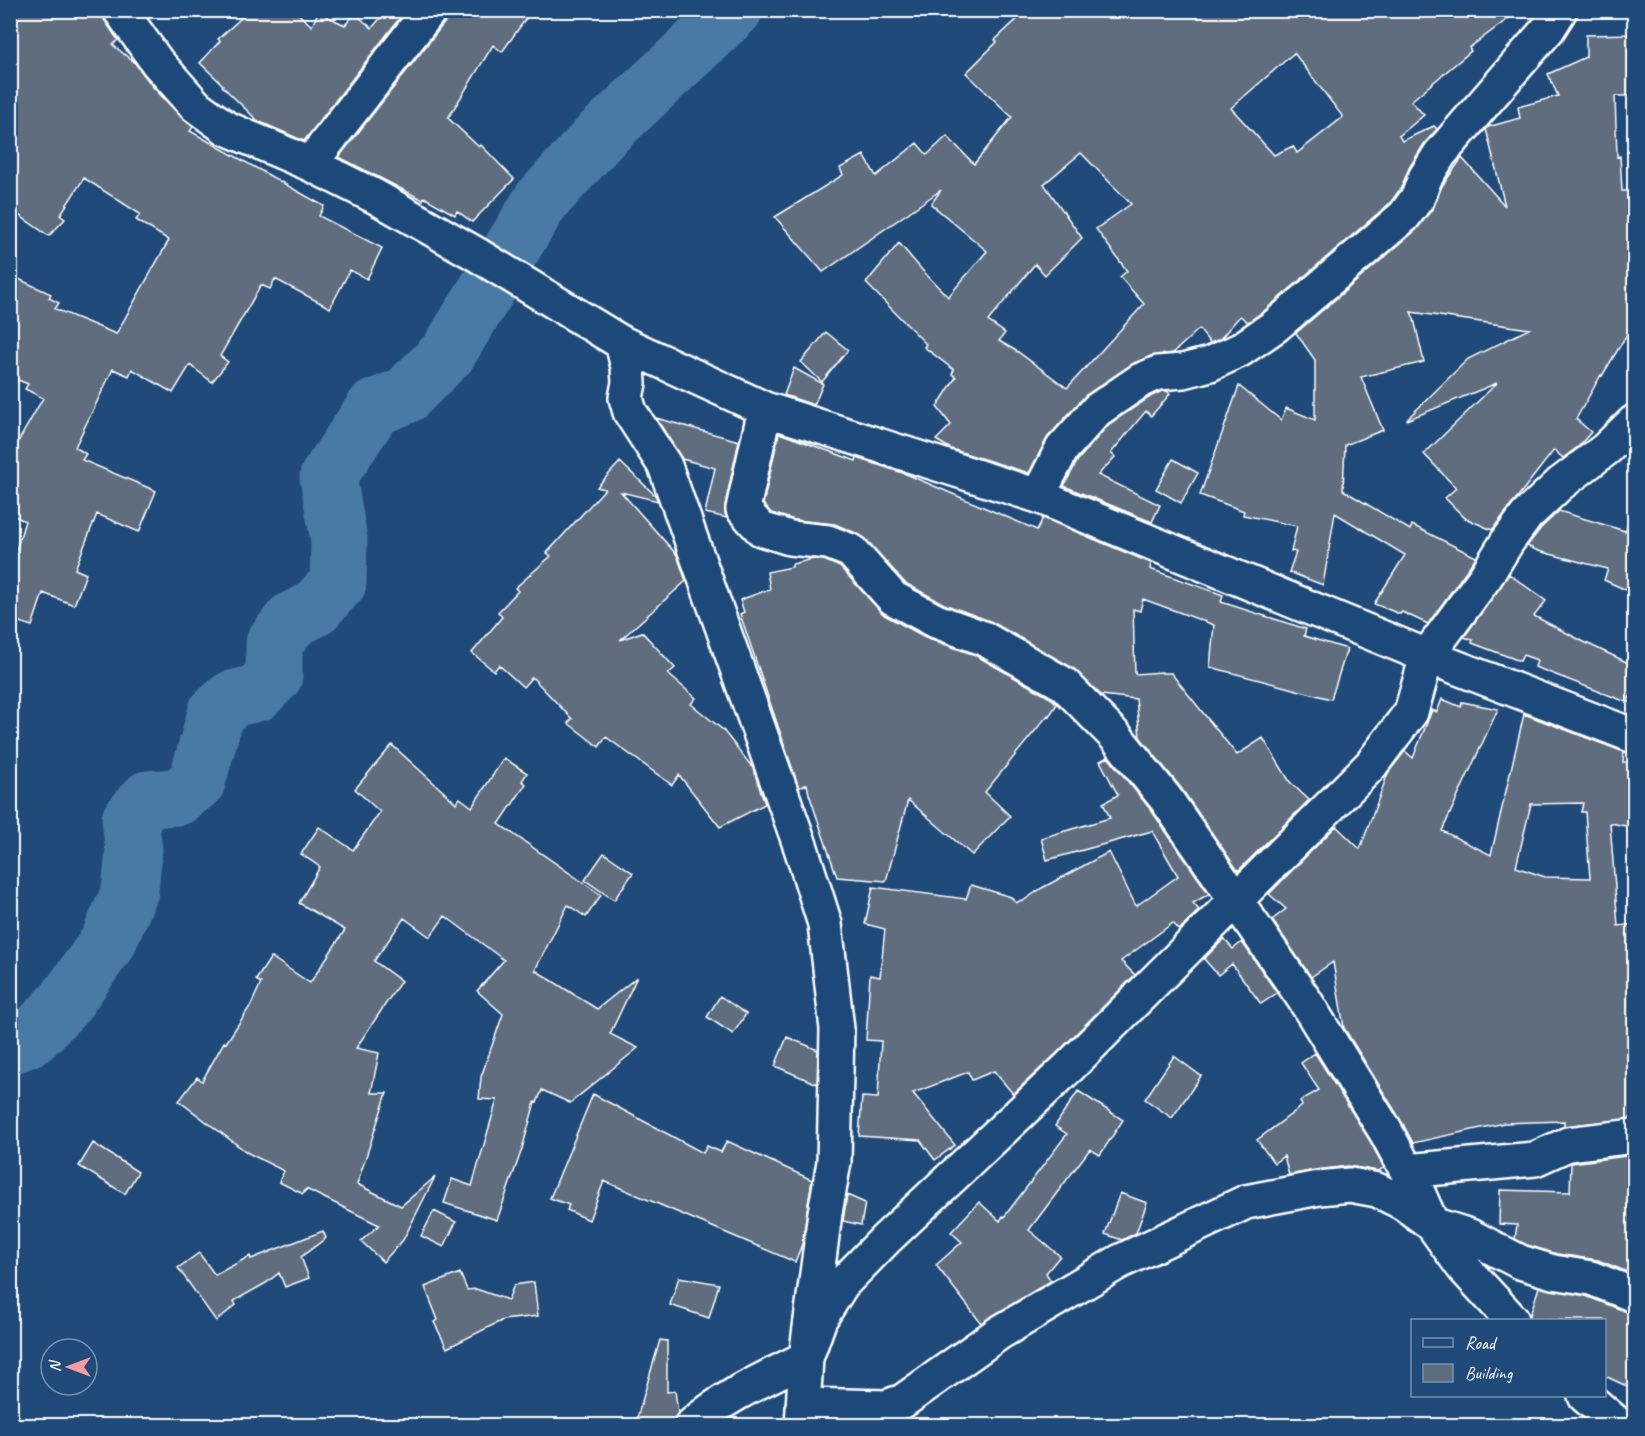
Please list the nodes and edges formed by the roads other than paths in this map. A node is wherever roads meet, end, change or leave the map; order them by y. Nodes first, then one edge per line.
1 (120, 10) edge
2 (430, 10) edge
3 (1560, 10) edge
4 (310, 164) junction
5 (622, 343) junction
6 (765, 409) junction
7 (1635, 422) edge
8 (1038, 496) junction
9 (1427, 656) junction
10 (1635, 736) edge
11 (1236, 901) junction
12 (1635, 1136) edge
13 (1407, 1171) junction
14 (1432, 1224) junction
15 (1635, 1294) edge
16 (1511, 1319) edge
17 (806, 1358) junction
18 (1587, 1397) edge
19 (802, 1415) edge
20 (690, 1425) edge
21 (1620, 1425) edge

1 - 4 street
2 - 4 street
3 - 8 street
4 - 5 street
5 - 6 street
5 - 17 street
6 - 8 street
6 - 11 street
7 - 9 street
8 - 9 street
9 - 10 street
9 - 11 street
11 - 13 street
11 - 17 street
12 - 13 street
13 - 14 street
14 - 15 street
14 - 16 street
14 - 19 street
17 - 19 street
17 - 20 street
18 - 21 street

